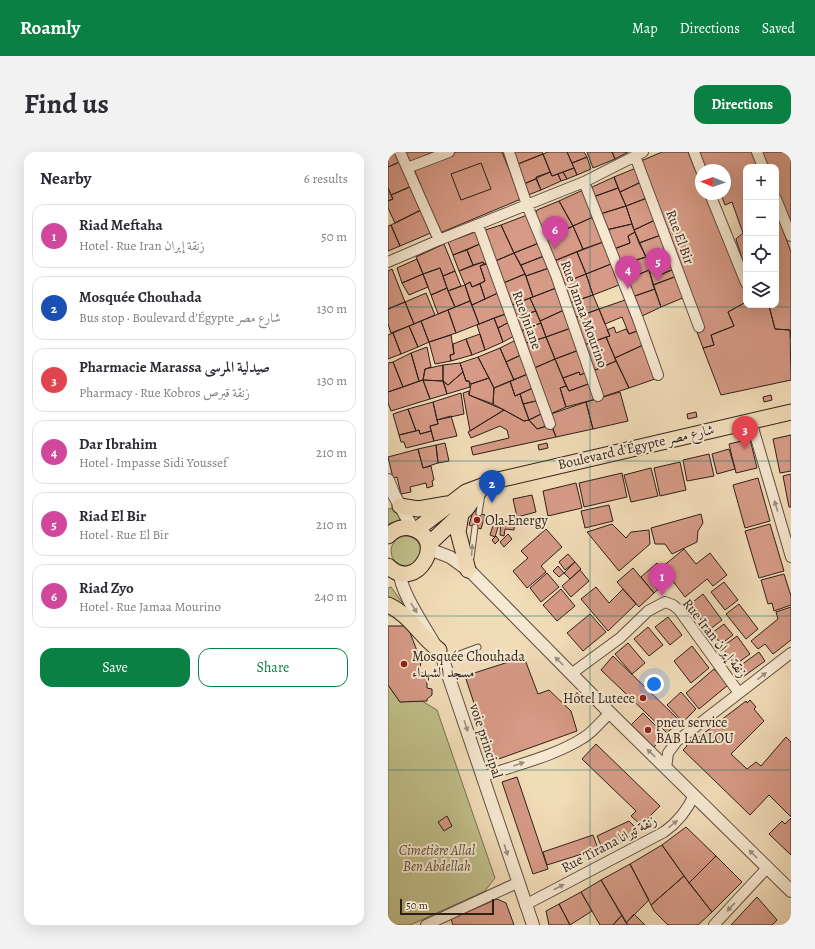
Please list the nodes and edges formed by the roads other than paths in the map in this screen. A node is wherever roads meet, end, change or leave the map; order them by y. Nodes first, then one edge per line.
1 (400, 152) edge
2 (449, 152) edge
3 (509, 152) edge
4 (694, 152) edge
5 (757, 152) edge
6 (639, 154) edge
7 (699, 164) edge
8 (762, 164) edge
9 (408, 168) junction
10 (584, 182) junction
11 (712, 200) edge
12 (776, 200) edge
13 (527, 205) junction
14 (478, 225) junction
15 (791, 236) edge
16 (439, 240) junction
17 (388, 262) edge
18 (743, 276) edge
19 (699, 327) dead end
20 (658, 375) dead end
21 (598, 396) dead end
22 (791, 412) edge
23 (751, 421) junction
24 (550, 424) dead end
25 (388, 480) edge
26 (482, 487) junction
27 (450, 503) junction
28 (400, 506) junction
29 (479, 513) dead end
30 (461, 514) junction
31 (786, 524) edge
32 (474, 527) dead end
33 (415, 530) junction
34 (388, 536) edge
35 (428, 547) junction
36 (791, 557) edge
37 (393, 571) edge
38 (470, 572) junction
39 (388, 605) edge
40 (478, 647) dead end
41 (791, 653) edge
42 (441, 655) junction
43 (571, 674) junction
44 (739, 693) junction
45 (610, 713) junction
46 (666, 768) junction
47 (482, 777) junction
48 (694, 795) junction
49 (767, 868) junction
50 (517, 883) junction
51 (791, 891) edge
52 (525, 905) junction
53 (426, 925) edge
54 (532, 925) edge
55 (714, 925) edge

1 - 9 street
2 - 9 street
3 - 13 street, Rue Jamaa Mourino
4 - 7 street
5 - 8 street
6 - 10 street
6 - 19 street, Rue El Bir
9 - 16 street
10 - 13 street
10 - 20 street
11 - 18 street
12 - 15 street
13 - 14 street
13 - 21 street, Rue Jamaa Mourino
14 - 16 street
14 - 24 street, Rue Jniane
16 - 17 street
22 - 23 main road, Boulevard d'Égypte شارع مصر
23 - 26 main road, Boulevard d'Égypte شارع مصر
31 -> 23 street
25 - 28 street
26 - 27 main road, Boulevard d'Égypte شارع مصر
26 - 29 lane
26 - 30 main road
27 - 28 main road
27 - 33 main road, Boulevard d'Égypte شارع مصر
28 - 33 street
30 - 35 main road
30 - 38 main road
31 - 36 street
38 -> 32 lane
33 - 34 main road
33 - 35 main road
35 - 37 main road
35 - 38 street
37 -> 42 street, voie principal
43 -> 38 street
39 - 42 main road
40 - 42 lane
44 -> 41 street
42 -> 47 street, voie principal
43 - 44 street, Rue Iran زنقة إيران
43 - 45 street
44 - 46 street
46 -> 45 street
47 -> 45 street
46 - 48 street
47 -> 50 street, voie principal
49 -> 48 street
52 -> 48 street, Rue Tirana زنقة تيرانا
49 - 51 street
49 -> 55 street
50 - 52 street, voie principal
50 - 53 street
52 - 54 street, voie principal

